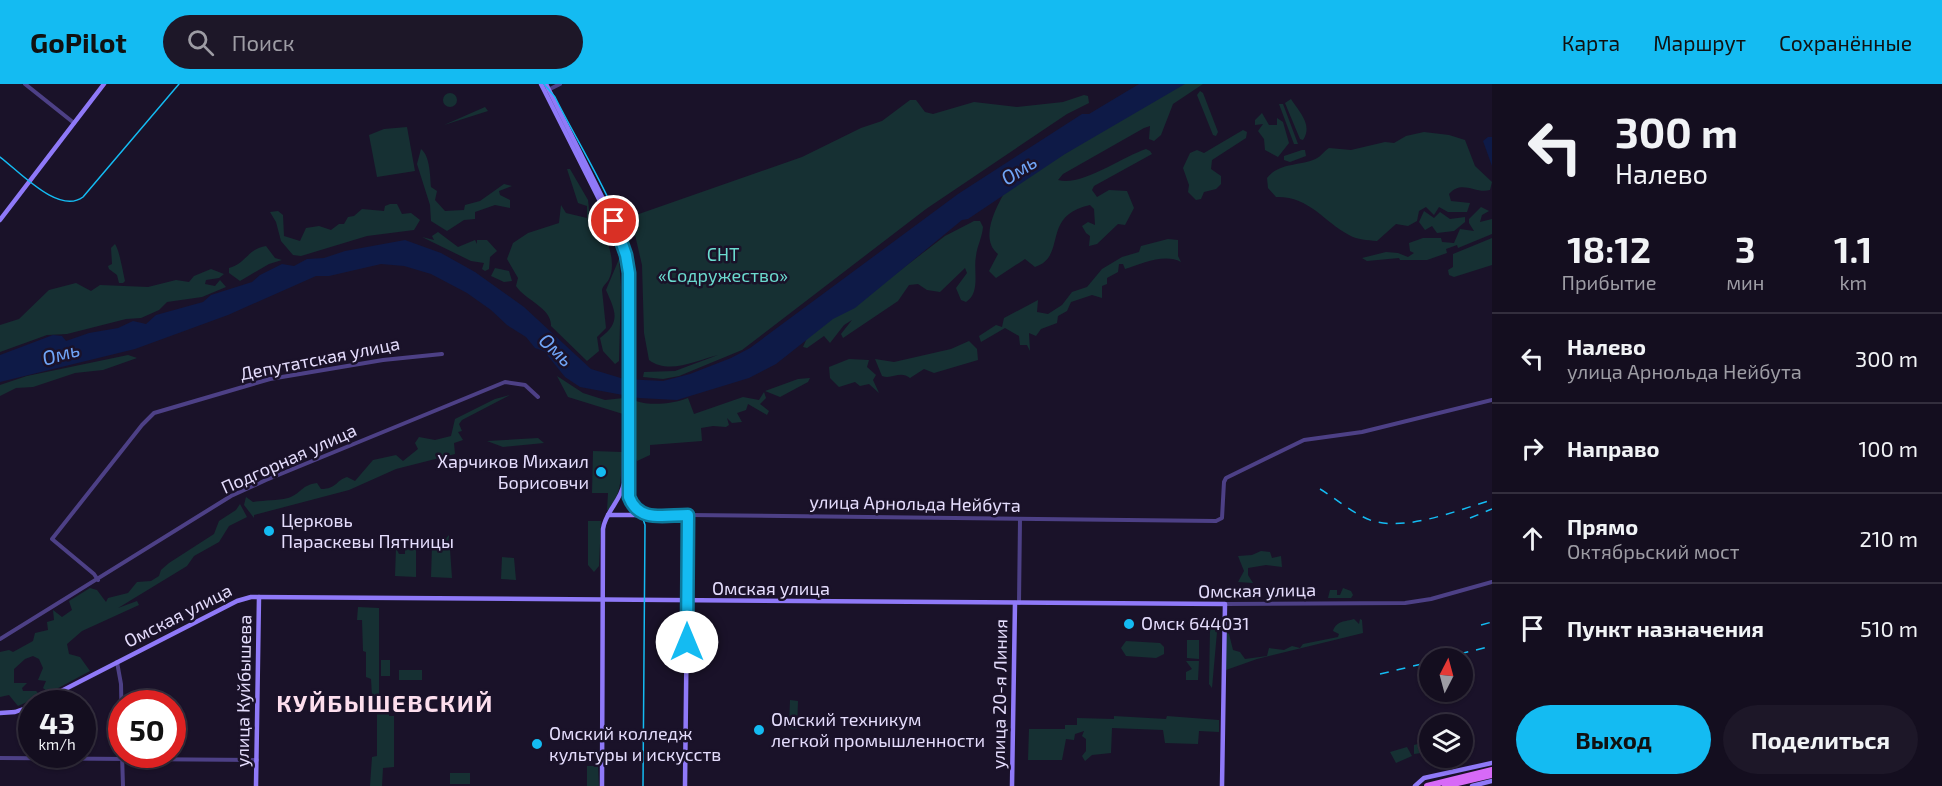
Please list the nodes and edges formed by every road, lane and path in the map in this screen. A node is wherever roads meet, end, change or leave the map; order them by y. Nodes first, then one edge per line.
1 (25, 84) edge
2 (104, 84) edge
3 (541, 84) edge
4 (560, 84) edge
5 (546, 88) edge
6 (74, 123) junction
7 (0, 220) edge
8 (442, 354) dead end
9 (537, 398) dead end
10 (1492, 400) edge
11 (627, 435) junction
12 (608, 515) junction
13 (688, 515) junction
14 (645, 516) junction
15 (1020, 519) junction
16 (98, 580) junction
17 (1492, 582) edge
18 (259, 597) junction
19 (603, 601) junction
20 (687, 602) junction
21 (1017, 603) junction
22 (1225, 604) junction
23 (0, 639) edge
24 (117, 662) junction
25 (63, 690) edge
26 (121, 690) edge
27 (18, 711) edge
28 (0, 713) edge
29 (108, 757) edge
30 (0, 758) edge
31 (186, 758) edge
32 (257, 760) junction
33 (1492, 763) edge
34 (122, 768) edge
35 (1492, 770) edge
36 (1492, 775) edge
37 (1492, 781) edge
38 (1429, 785) edge
39 (123, 786) edge
40 (256, 786) edge
41 (602, 786) edge
42 (686, 786) edge
43 (1012, 786) edge
44 (1222, 786) edge
45 (1415, 786) edge
46 (1446, 786) edge
47 (1472, 786) edge

1 - 6 street
2 - 6 main road
3 - 5 main road
4 - 5 street
5 - 11 main road
6 - 7 main road
8 - 16 street, Депутатская улица
9 - 16 street, Подгорная улица
10 - 15 street, улица Арнольда Нейбута
11 - 12 main road
11 - 14 main road
12 - 14 main road, улица Арнольда Нейбута
12 - 19 main road
13 - 14 main road, улица Арнольда Нейбута
13 - 15 street, улица Арнольда Нейбута
13 - 20 main road
15 - 21 street, улица 20-я Линия
16 - 23 street, Подгорная улица
17 - 22 street, Омская улица
18 - 19 main road, Омская улица
18 - 24 main road, Омская улица
18 - 32 main road, улица Куйбышева
19 - 20 main road, Омская улица
19 - 41 main road
20 - 21 main road, Омская улица
20 - 42 main road
21 - 22 main road, Омская улица
21 - 43 main road, улица 20-я Линия
22 - 44 main road
24 - 25 main road, Омская улица
24 - 26 street
27 - 28 main road
29 - 30 street
31 - 32 street
32 - 40 main road, улица Куйбышева
33 - 45 main road
34 - 39 street
35 - 38 main road
36 - 46 main road
37 - 47 main road

